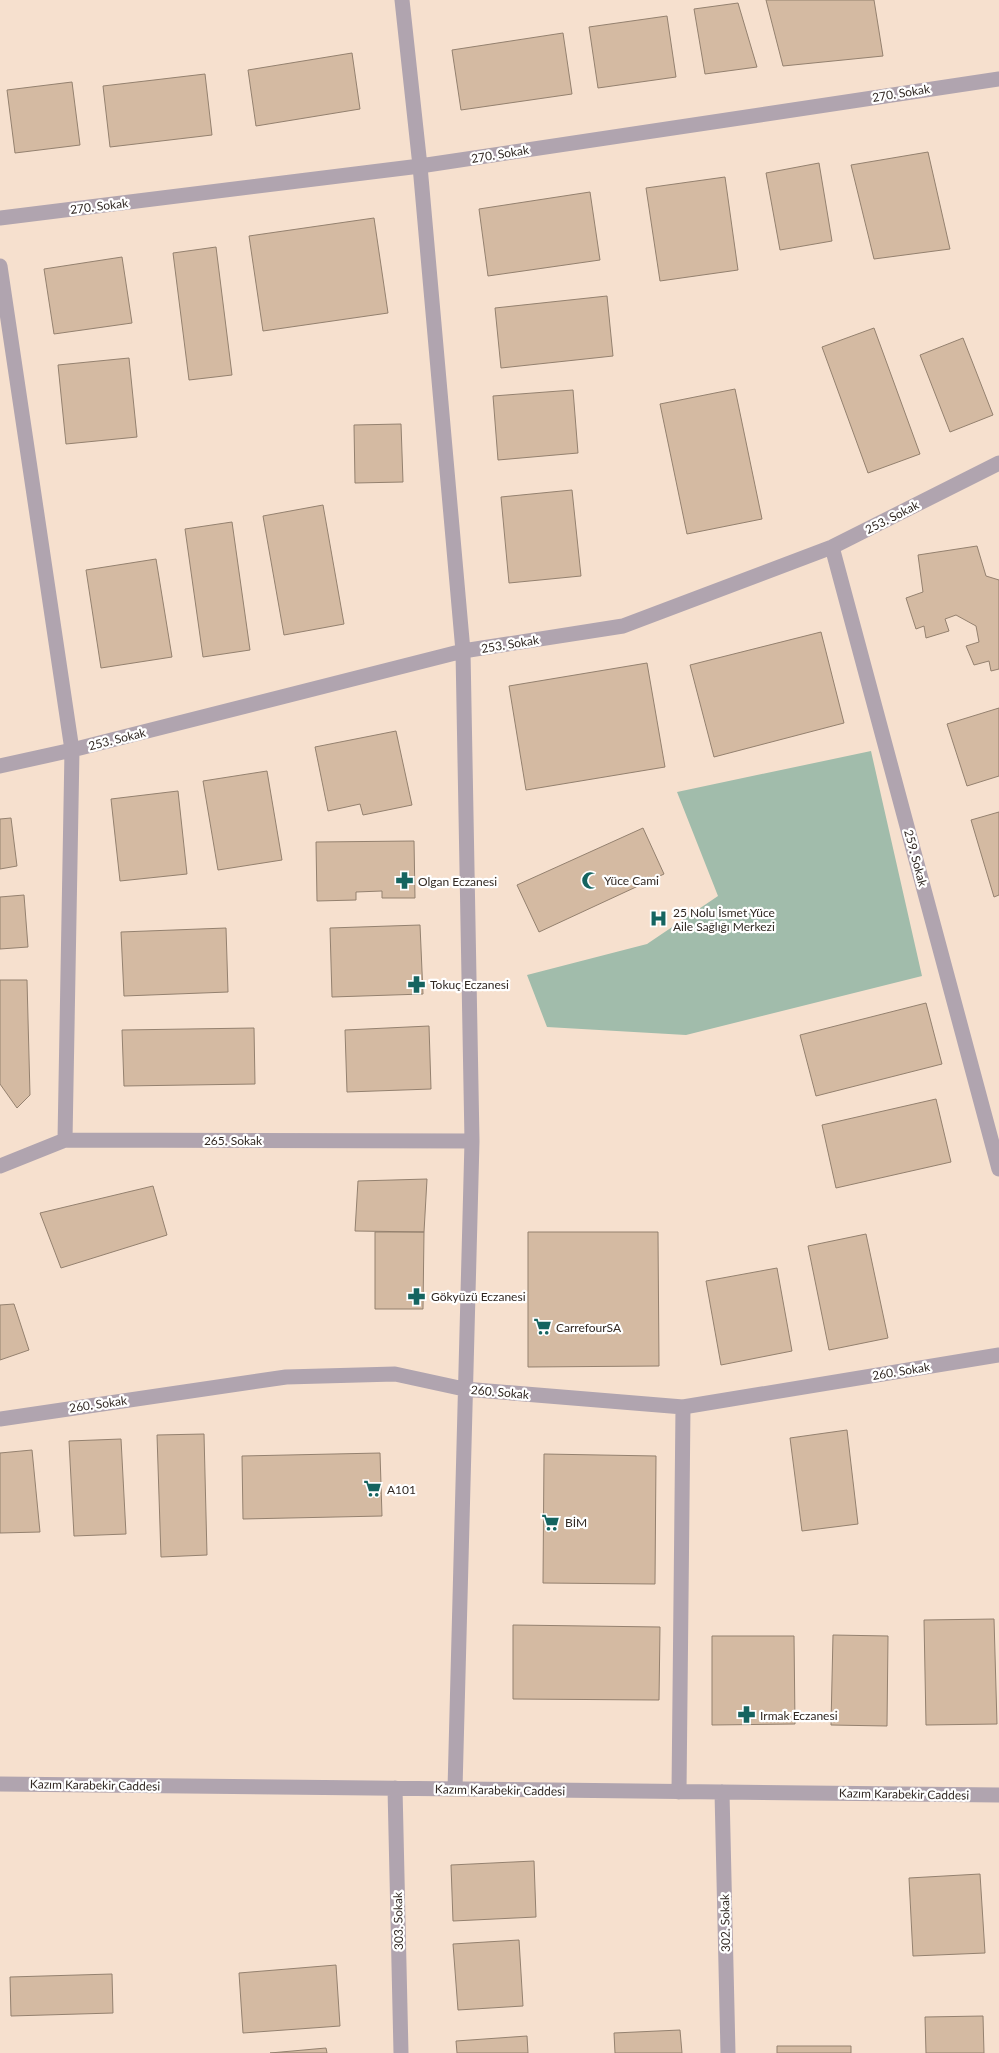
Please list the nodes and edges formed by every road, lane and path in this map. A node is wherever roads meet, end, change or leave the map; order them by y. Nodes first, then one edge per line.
1 (402, 0) edge
2 (999, 78) edge
3 (420, 166) junction
4 (0, 218) edge
5 (0, 266) edge
6 (999, 463) edge
7 (832, 547) junction
8 (463, 651) junction
9 (72, 750) junction
10 (0, 766) edge
11 (64, 1140) junction
12 (472, 1141) junction
13 (0, 1166) edge
14 (999, 1170) edge
15 (999, 1355) edge
16 (464, 1389) junction
17 (683, 1407) junction
18 (0, 1419) edge
19 (0, 1784) edge
20 (395, 1788) junction
21 (455, 1789) junction
22 (679, 1792) junction
23 (722, 1792) junction
24 (999, 1796) edge
25 (401, 2053) edge
26 (728, 2053) edge

1 - 3 street
2 - 3 street, 270. Sokak
3 - 4 street, 270. Sokak
3 - 8 street
5 - 9 street
6 - 7 street, 253. Sokak
7 - 8 street, 253. Sokak
7 - 14 street, 259. Sokak
8 - 9 street, 253. Sokak
8 - 12 street
9 - 10 street, 253. Sokak
9 - 11 street
11 - 12 street, 265. Sokak
11 - 13 street, 265. Sokak
12 - 16 street
15 - 17 street, 260. Sokak
16 - 17 street, 260. Sokak
16 - 18 street, 260. Sokak
16 - 21 street
17 - 22 street
19 - 20 street, Kazım Karabekir Caddesi
20 - 21 street, Kazım Karabekir Caddesi
20 - 25 street, 303. Sokak
21 - 22 street, Kazım Karabekir Caddesi
22 - 23 street, Kazım Karabekir Caddesi
23 - 24 street, Kazım Karabekir Caddesi
23 - 26 street, 302. Sokak

